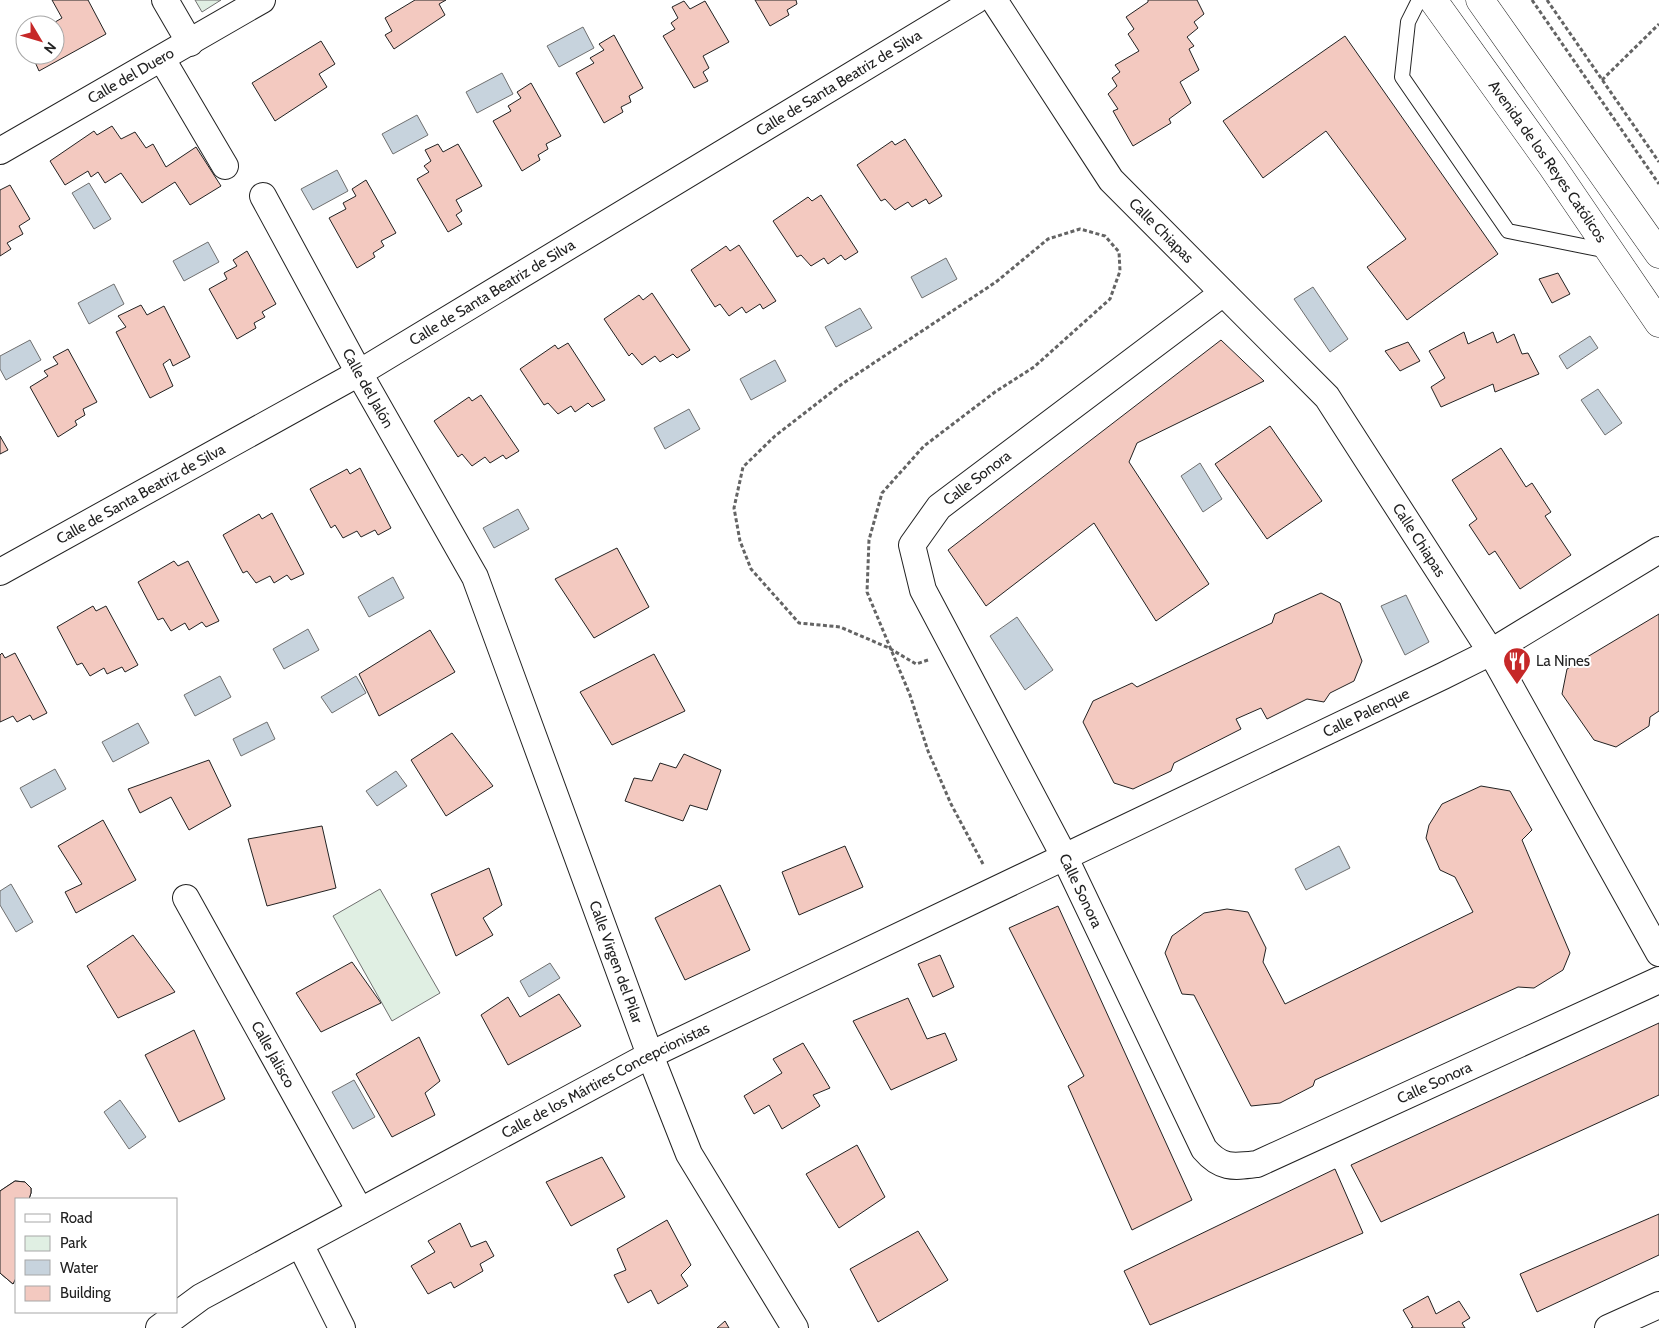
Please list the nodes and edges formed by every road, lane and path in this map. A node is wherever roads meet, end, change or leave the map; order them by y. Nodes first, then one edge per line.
1 (165, 0) edge
2 (262, 0) edge
3 (976, 0) edge
4 (994, 0) edge
5 (1419, 0) edge
6 (1433, 0) edge
7 (1480, 0) edge
8 (1532, 0) edge
9 (1547, 0) edge
10 (1659, 24) edge
11 (190, 43) junction
12 (162, 59) junction
13 (1602, 80) junction
14 (0, 151) edge
15 (1659, 162) edge
16 (225, 166) dead end
17 (1659, 184) edge
18 (263, 196) dead end
19 (1610, 251) junction
20 (1659, 254) edge
21 (1223, 293) junction
22 (1659, 323) edge
23 (359, 373) junction
24 (1659, 550) edge
25 (0, 572) edge
26 (475, 577) joint
27 (889, 648) junction
28 (955, 651) junction
29 (1491, 652) junction
30 (1064, 856) junction
31 (994, 890) junction
32 (186, 898) dead end
33 (1659, 953) edge
34 (1659, 980) edge
35 (650, 1055) junction
36 (360, 1211) junction
37 (300, 1244) junction
38 (1659, 1305) edge
39 (159, 1328) edge
40 (342, 1328) edge
41 (794, 1328) edge
42 (1608, 1328) edge

1 - 11 street
2 - 11 street, Calle del Duero
3 - 23 street, Calle de Santa Beatriz de Silva
4 - 21 street, Calle Chiapas
5 - 19 lane
6 - 19 street, Avenida de los Reyes Católicos
7 - 20 street
8 - 17 path
9 - 13 path
10 - 13 path
11 - 12 street, Calle del Duero
12 - 14 street, Calle del Duero
12 - 16 street
13 - 15 path
18 - 23 street, Calle del Jalón
19 - 22 street, Avenida de los Reyes Católicos
21 - 28 street, Calle Sonora
21 - 29 street, Calle Chiapas
23 - 25 street, Calle de Santa Beatriz de Silva
23 - 26 street, Calle del Jalón
24 - 29 street, Calle Palenque
26 - 35 street, Calle Virgen del Pilar
27 - 27 path
27 - 28 path
27 - 31 path
28 - 30 street, Calle Sonora
29 - 30 street, Calle Palenque
29 - 33 street, Calle Chiapas
30 - 31 street, Calle de los Mártires Concepcionistas
30 - 34 street, Calle Sonora
31 - 35 street, Calle de los Mártires Concepcionistas
32 - 36 street, Calle Jalisco
35 - 36 street, Calle de los Mártires Concepcionistas
35 - 41 street, Calle Virgen del Pilar
36 - 37 street, Calle de los Mártires Concepcionistas
37 - 39 street, Calle de los Mártires Concepcionistas
37 - 40 street
38 - 42 street

